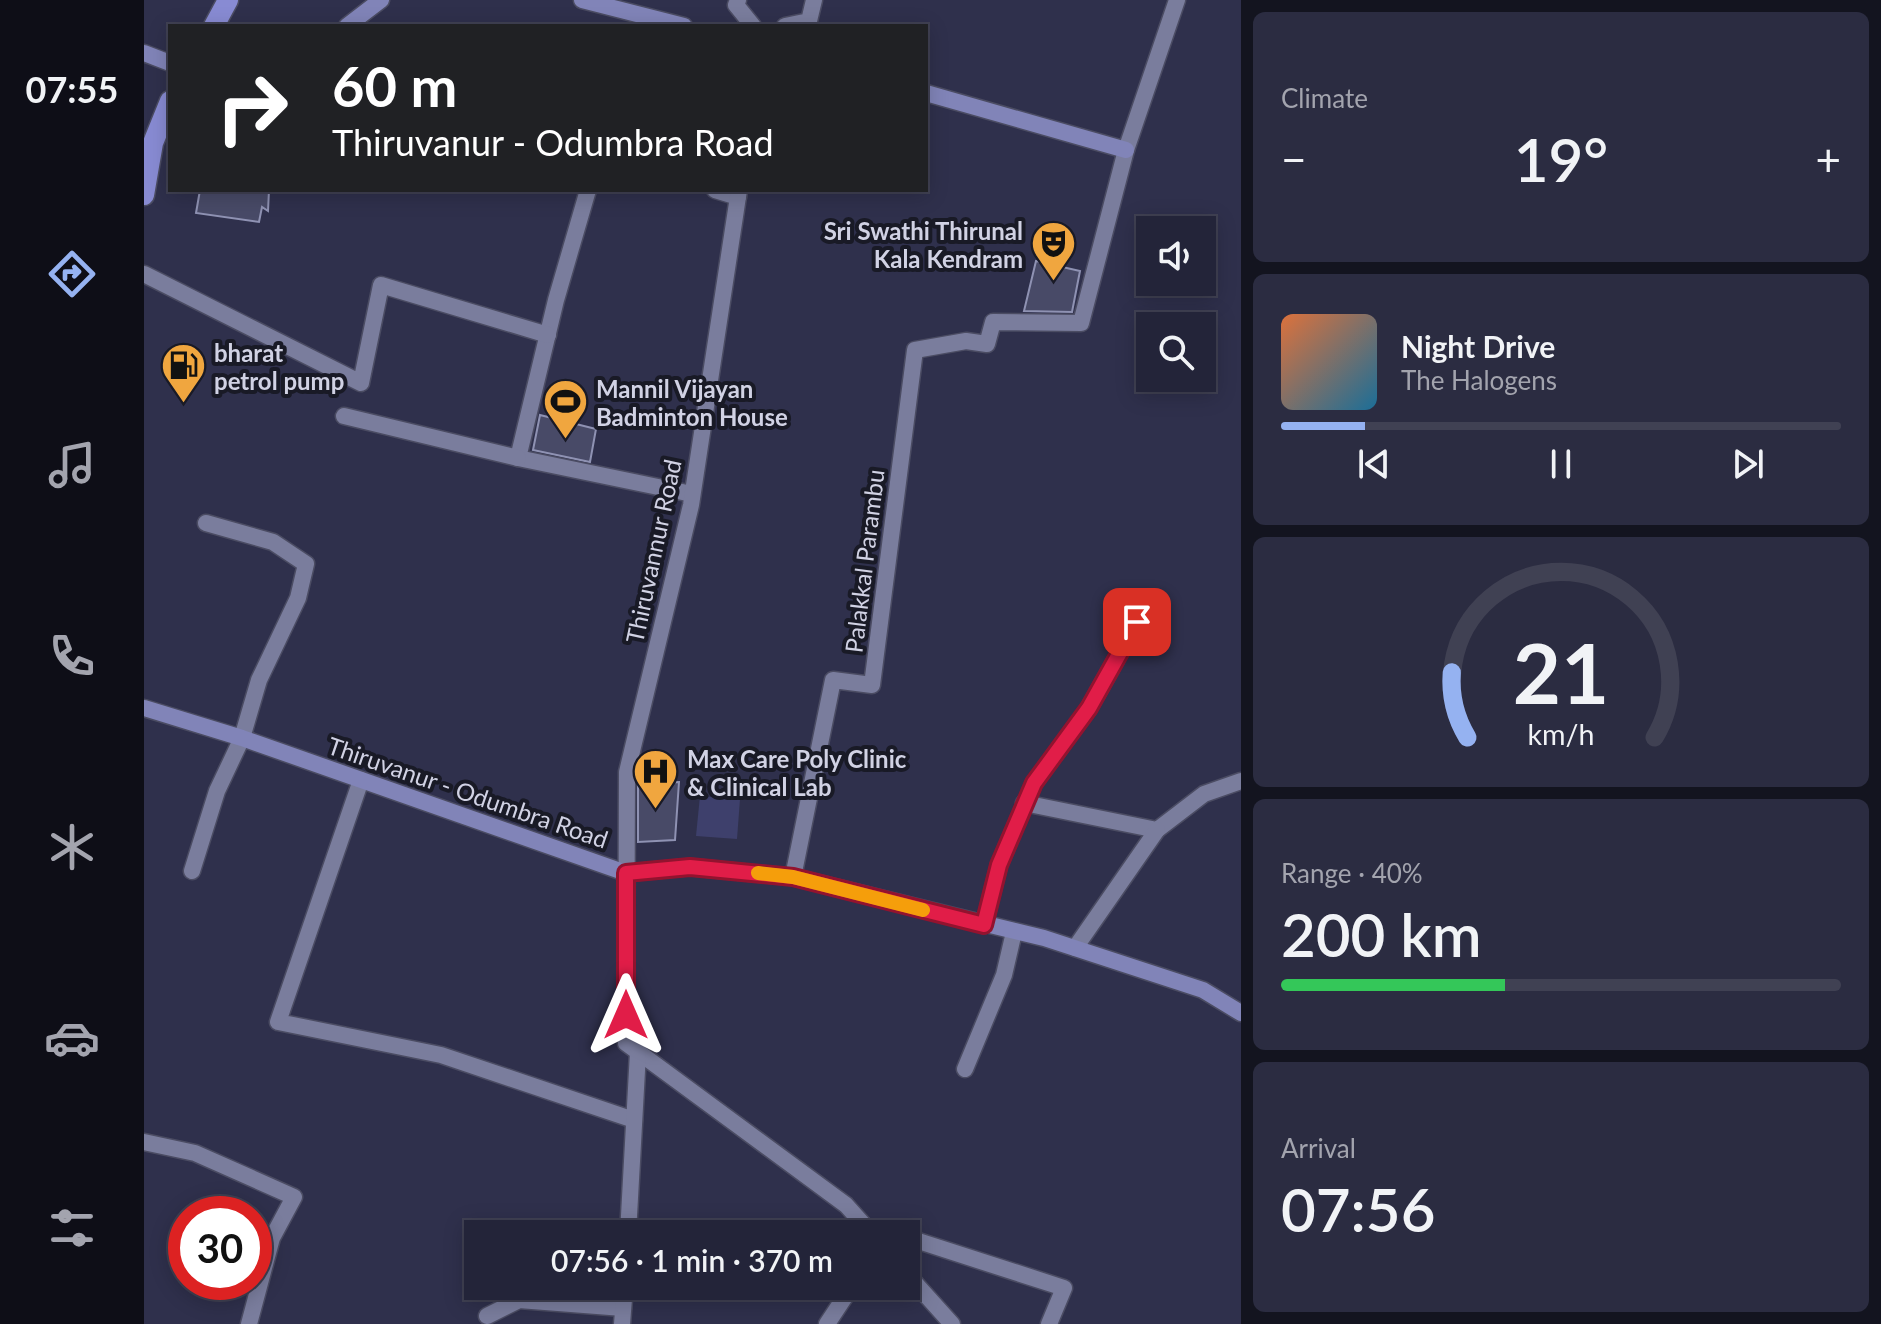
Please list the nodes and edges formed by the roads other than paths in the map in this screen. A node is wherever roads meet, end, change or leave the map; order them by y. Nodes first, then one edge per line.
1 (228, 0) edge
2 (381, 0) edge
3 (582, 0) edge
4 (738, 0) edge
5 (814, 0) edge
6 (1177, 0) edge
7 (215, 24) edge
8 (350, 24) edge
9 (676, 24) edge
10 (751, 24) edge
11 (795, 24) edge
12 (144, 53) edge
13 (168, 62) edge
14 (928, 94) edge
15 (168, 106) edge
16 (1126, 150) junction
17 (587, 192) edge
18 (738, 193) edge
19 (144, 195) edge
20 (144, 274) edge
21 (548, 335) junction
22 (344, 416) dead end
23 (518, 458) junction
24 (692, 494) junction
25 (206, 523) dead end
26 (1137, 622) dead end
27 (144, 708) edge
28 (242, 738) junction
29 (361, 780) junction
30 (1241, 781) edge
31 (1024, 803) junction
32 (1157, 830) junction
33 (192, 871) dead end
34 (626, 873) junction
35 (793, 877) junction
36 (984, 925) junction
37 (1014, 932) junction
38 (1075, 948) junction
39 (1241, 1013) edge
40 (638, 1052) junction
41 (965, 1069) dead end
42 (634, 1120) junction
43 (144, 1142) edge
44 (629, 1220) edge
45 (860, 1220) edge
46 (920, 1242) edge
47 (920, 1289) edge
48 (843, 1300) edge
49 (487, 1316) dead end
50 (623, 1316) edge
51 (249, 1324) edge
52 (827, 1324) edge
53 (952, 1324) edge
54 (1049, 1324) edge

1 - 7 main road
2 - 8 main road
3 - 9 main road
4 - 10 street
5 - 11 street
6 - 16 street
12 - 13 main road
14 - 16 main road
15 - 19 main road
16 - 35 street, Palakkal Parambu
17 - 21 street
18 - 24 street, Thiruvannur Road
20 - 21 street
21 - 23 street
22 - 23 street
23 - 24 street
24 - 34 street, Thiruvannur Road
25 - 28 street
26 - 31 street
27 - 28 main road, Thiruvanur - Odumbra Road
28 - 29 main road, Thiruvanur - Odumbra Road
28 - 33 street
29 - 34 main road, Thiruvanur - Odumbra Road
29 - 42 street
30 - 32 street
31 - 32 street
31 - 36 street
32 - 38 street
34 - 35 main road, Thiruvanur - Odumbra Road
34 - 40 street, Thiruvannur Road
35 - 36 main road, Thiruvanur - Odumbra Road
36 - 37 main road, Thiruvanur - Odumbra Road
37 - 38 main road, Thiruvanur - Odumbra Road
37 - 41 street
38 - 39 main road, Thiruvanur - Odumbra Road
40 - 42 street
40 - 45 street
42 - 44 street
43 - 51 street
46 - 54 street
47 - 53 street
48 - 52 street
49 - 50 street

